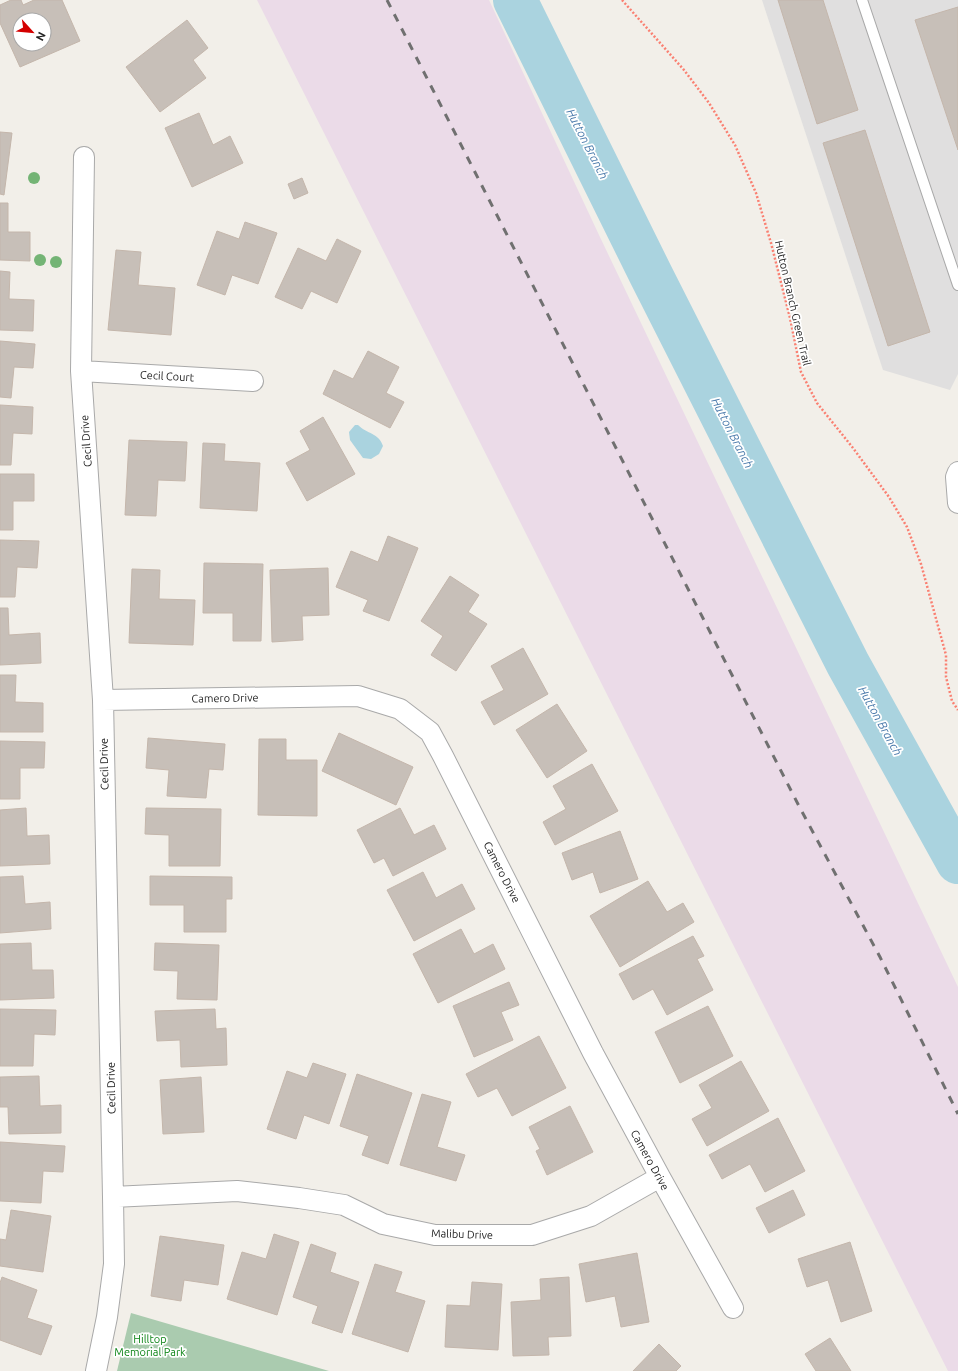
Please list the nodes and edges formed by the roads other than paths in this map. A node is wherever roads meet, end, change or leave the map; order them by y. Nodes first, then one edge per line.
1 (862, 0) edge
2 (84, 157) dead end
3 (958, 285) edge
4 (81, 372) junction
5 (253, 381) dead end
6 (958, 472) edge
7 (958, 503) edge
8 (103, 700) junction
9 (660, 1177) junction
10 (113, 1197) junction
11 (733, 1308) dead end
12 (96, 1371) edge

1 - 3 lane
2 - 4 street, Cecil Drive
4 - 5 street, Cecil Court
4 - 8 street, Cecil Drive
6 - 7 street
8 - 9 street, Camero Drive
8 - 10 street, Cecil Drive
9 - 10 street, Malibu Drive
9 - 11 street, Camero Drive
10 - 12 street, Cecil Drive

